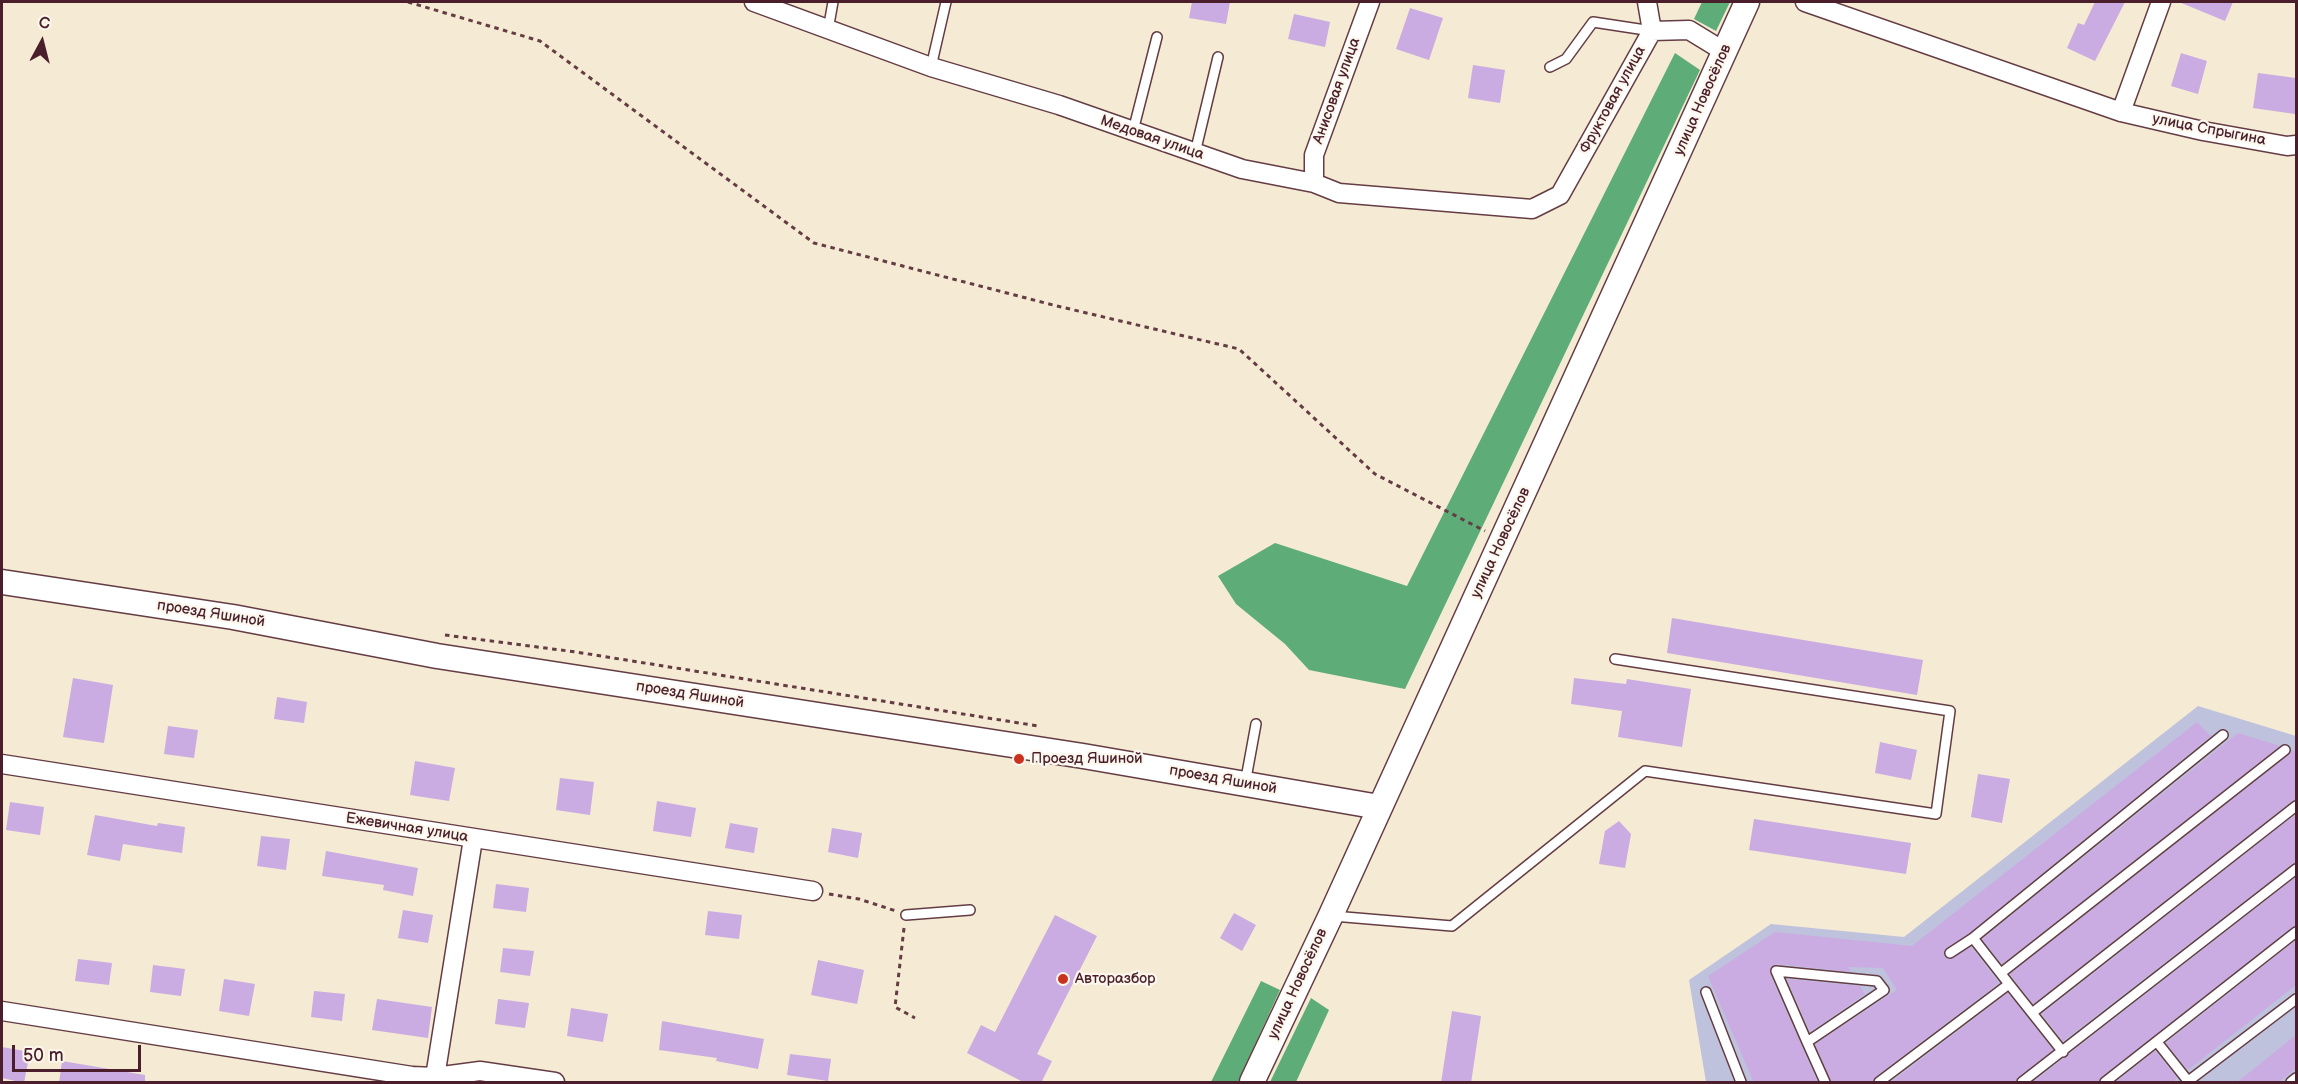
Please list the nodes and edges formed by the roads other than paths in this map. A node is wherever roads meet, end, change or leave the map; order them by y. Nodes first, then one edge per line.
1 (754, 2) edge
2 (834, 2) edge
3 (946, 2) edge
4 (1370, 2) edge
5 (1647, 2) edge
6 (1747, 2) edge
7 (1806, 2) edge
8 (2162, 2) edge
9 (828, 30) junction
10 (1652, 31) junction
11 (1157, 37) dead end
12 (1725, 52) junction
13 (1218, 57) dead end
14 (931, 67) junction
15 (1550, 67) dead end
16 (2121, 112) junction
17 (1133, 131) junction
18 (2296, 145) edge
19 (1195, 153) junction
20 (1314, 183) junction
21 (1560, 195) joint
22 (2, 582) edge
23 (1615, 659) dead end
24 (1256, 724) dead end
25 (2223, 735) dead end
26 (2284, 750) dead end
27 (2, 764) edge
28 (1245, 784) junction
29 (2296, 806) edge
30 (1379, 807) junction
31 (473, 839) junction
32 (2296, 868) edge
33 (813, 891) road end
34 (970, 910) dead end
35 (906, 915) road end
36 (1331, 915) junction
37 (2296, 932) edge
38 (1973, 938) junction
39 (1950, 953) dead end
40 (2001, 973) junction
41 (2009, 984) junction
42 (1706, 992) dead end
43 (2296, 999) edge
44 (2, 1011) edge
45 (2032, 1013) junction
46 (1807, 1042) junction
47 (2157, 1042) junction
48 (2063, 1052) junction
49 (435, 1077) junction
50 (2296, 1078) edge
51 (2188, 1082) edge
52 (555, 1083) edge
53 (1252, 1083) edge
54 (1741, 1083) edge
55 (1825, 1083) edge
56 (1879, 1083) edge
57 (2022, 1083) edge
58 (2105, 1083) edge
59 (2291, 1083) edge

1 - 9 street, Медовая улица
2 - 9 lane
3 - 14 lane
4 - 20 street, Анисовая улица
5 - 10 street, Фруктовая улица
6 - 12 street, улица Новосёлов
7 - 16 street, улица Спрыгина
8 - 16 street
9 - 14 street, Медовая улица
10 - 12 street
10 - 15 lane
10 - 21 street, Фруктовая улица
11 - 17 lane
12 - 30 street, улица Новосёлов
13 - 19 lane
14 - 17 street, Медовая улица
16 - 18 street, улица Спрыгина
17 - 19 street, Медовая улица
19 - 20 street, Медовая улица
20 - 21 street, Медовая улица
22 - 28 street, проезд Яшиной
23 - 36 lane
24 - 28 lane
25 - 38 lane
26 - 40 lane
27 - 31 street, Ежевичная улица
28 - 30 street, проезд Яшиной
29 - 45 lane
30 - 36 street, улица Новосёлов
31 - 33 street, Ежевичная улица
31 - 49 street
32 - 48 lane
34 - 35 lane
36 - 53 street, улица Новосёлов
37 - 47 lane
38 - 39 lane
38 - 40 lane
40 - 41 lane
41 - 45 lane
41 - 56 lane
42 - 54 lane
43 - 51 lane
44 - 49 street
45 - 48 lane
46 - 46 lane
46 - 55 lane
47 - 51 lane
47 - 58 lane
48 - 57 lane
49 - 52 street
50 - 59 lane

